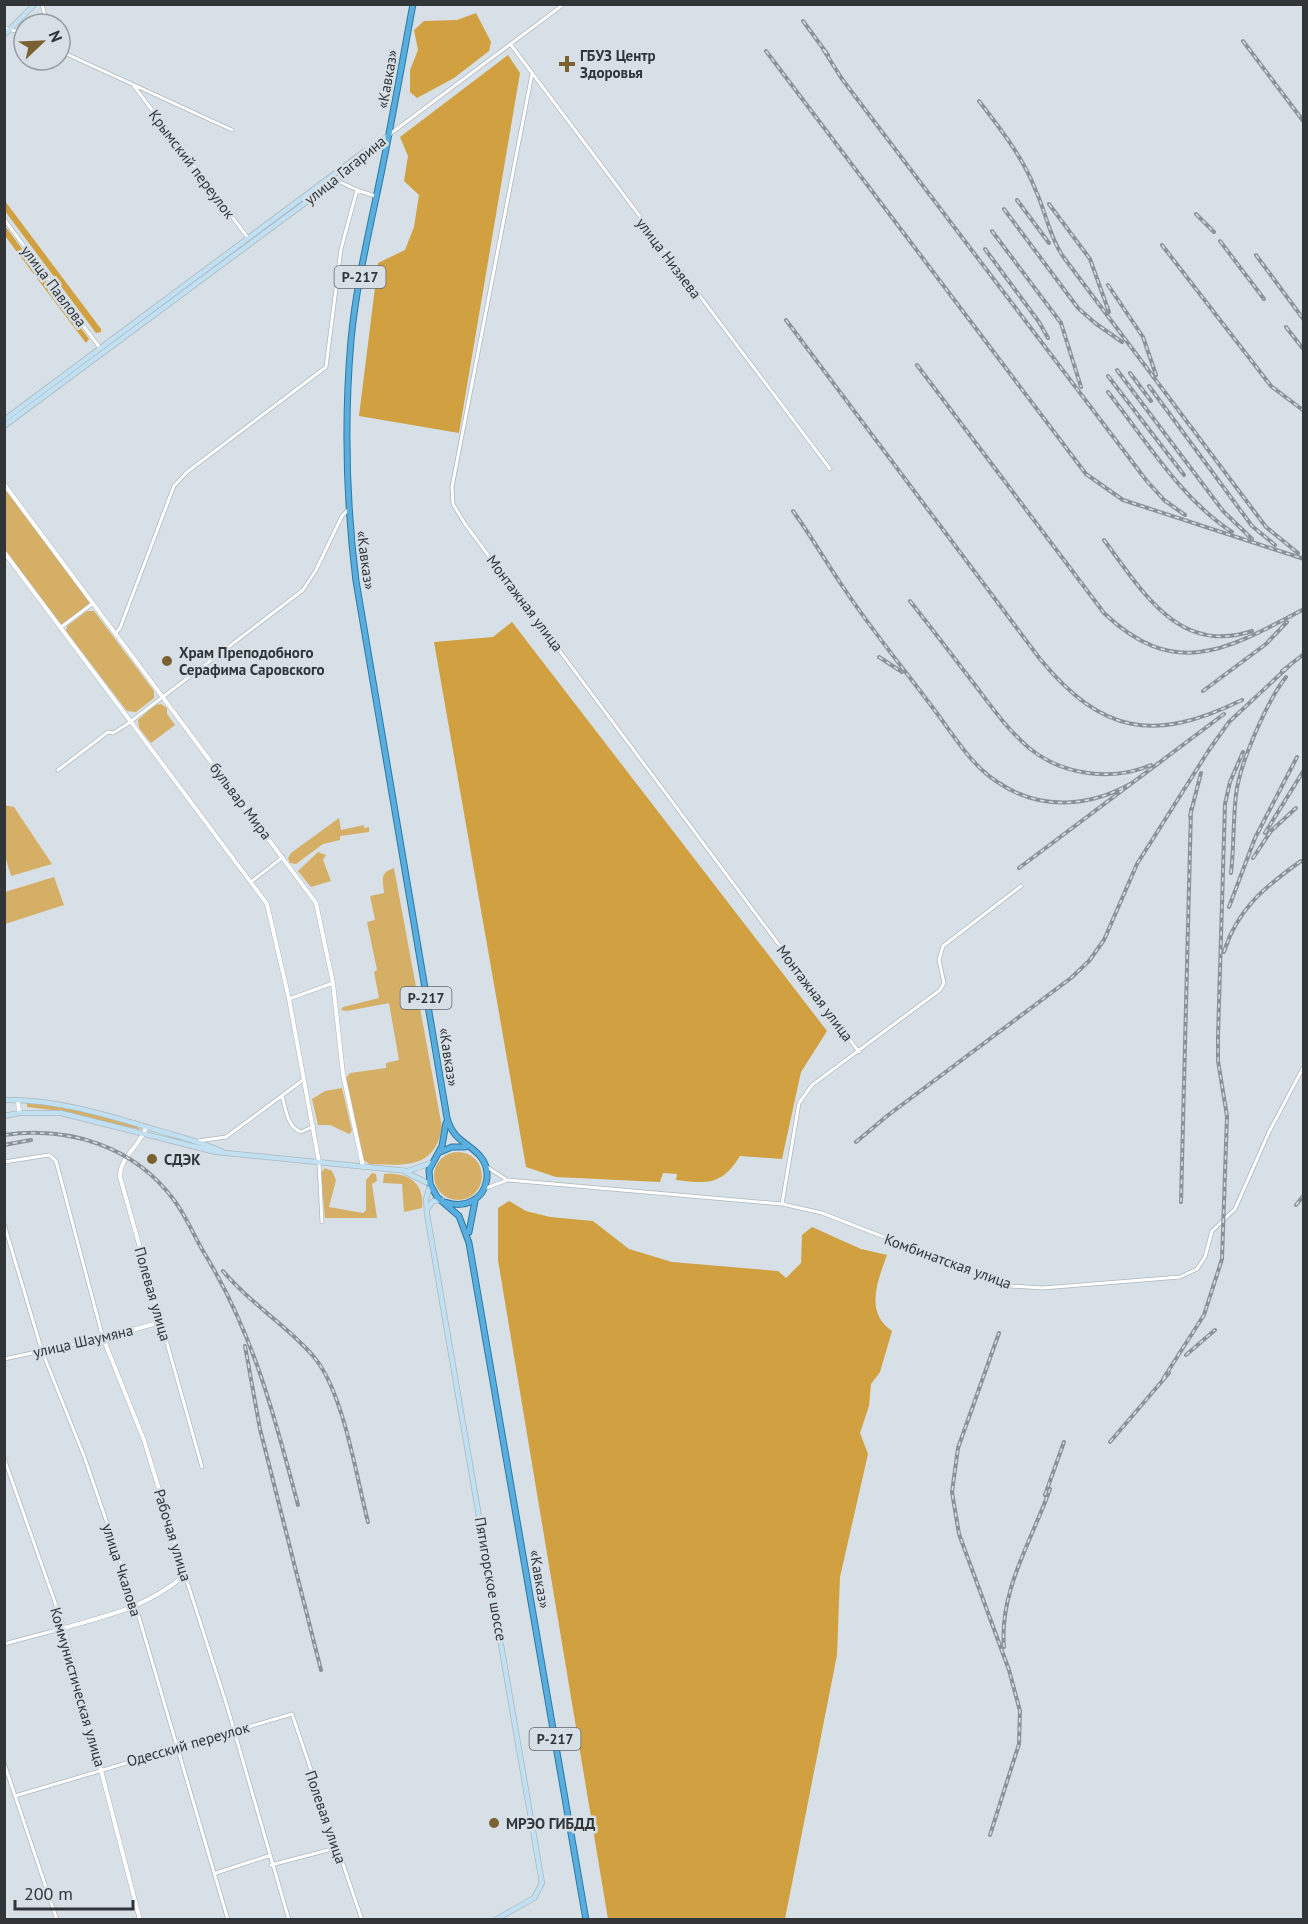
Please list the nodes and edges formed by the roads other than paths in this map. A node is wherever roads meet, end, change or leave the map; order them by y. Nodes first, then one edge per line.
1 (35, 4) edge
2 (413, 4) edge
3 (564, 4) edge
4 (7, 29) edge
5 (4, 34) edge
6 (511, 45) junction
7 (72, 57) edge
8 (532, 74) junction
9 (134, 86) junction
10 (232, 129) dead end
11 (390, 134) junction
12 (332, 174) junction
13 (336, 180) junction
14 (357, 190) junction
15 (377, 196) junction
16 (4, 219) edge
17 (248, 237) junction
18 (250, 243) junction
19 (102, 350) junction
20 (4, 420) edge
21 (4, 426) edge
22 (830, 469) dead end
23 (4, 484) edge
24 (348, 510) junction
25 (4, 552) edge
26 (92, 604) junction
27 (60, 628) junction
28 (115, 634) junction
29 (161, 696) junction
30 (131, 721) junction
31 (58, 770) dead end
32 (283, 857) junction
33 (251, 882) junction
34 (1021, 886) dead end
35 (333, 983) junction
36 (290, 999) junction
37 (859, 1052) junction
38 (1304, 1066) edge
39 (305, 1079) junction
40 (282, 1096) junction
41 (16, 1100) junction
42 (4, 1101) edge
43 (19, 1113) junction
44 (4, 1114) edge
45 (447, 1118) junction
46 (315, 1126) junction
47 (146, 1127) junction
48 (144, 1134) junction
49 (198, 1141) junction
50 (467, 1148) junction
51 (225, 1153) junction
52 (439, 1153) junction
53 (4, 1162) edge
54 (319, 1163) junction
55 (431, 1163) junction
56 (484, 1163) junction
57 (363, 1167) junction
58 (399, 1170) junction
59 (507, 1180) junction
60 (430, 1185) junction
61 (483, 1191) junction
62 (476, 1199) junction
63 (443, 1201) junction
64 (782, 1204) junction
65 (427, 1214) junction
66 (322, 1222) dead end
67 (4, 1224) edge
68 (469, 1243) junction
69 (161, 1322) junction
70 (103, 1338) junction
71 (42, 1351) junction
72 (4, 1359) edge
73 (4, 1458) edge
74 (202, 1467) dead end
75 (185, 1575) junction
76 (136, 1607) junction
77 (64, 1628) junction
78 (4, 1644) edge
79 (292, 1714) joint
80 (234, 1731) junction
81 (177, 1747) junction
82 (4, 1763) edge
83 (102, 1770) junction
84 (15, 1796) junction
85 (336, 1848) junction
86 (268, 1856) junction
87 (271, 1865) junction
88 (215, 1873) junction
89 (57, 1920) edge
90 (140, 1920) edge
91 (228, 1920) edge
92 (289, 1920) edge
93 (362, 1920) edge
94 (495, 1920) edge
95 (586, 1920) edge

1 - 4 main road
2 - 11 highway, «Кавказ» / Р-217
3 - 6 street
4 - 5 main road
6 - 8 street, улица Низяева
6 - 11 street
7 - 9 street
8 - 22 street, улица Низяева
8 - 37 street, Монтажная улица
9 - 10 street
9 - 17 street, Крымский переулок
11 - 12 main road, улица Гагарина
11 - 13 main road, улица Гагарина
11 - 15 highway, «Кавказ» / Р-217
12 - 13 street
12 - 17 main road, улица Гагарина
13 - 14 street
13 - 18 main road, улица Гагарина
14 - 15 street
14 - 28 street
15 - 24 highway, «Кавказ» / Р-217
16 - 19 street, улица Павлова
17 - 18 street, Крымский переулок
17 - 19 main road, улица Гагарина
18 - 19 main road, улица Гагарина
19 - 20 main road, улица Гагарина
19 - 21 main road, улица Гагарина
23 - 26 street, бульвар Мира
24 - 29 street
24 - 45 highway, «Кавказ» / Р-217
25 - 27 street
26 - 27 street
26 - 28 street, бульвар Мира
27 - 30 street
28 - 29 street, бульвар Мира
29 - 30 street
29 - 32 street, бульвар Мира
30 - 31 street
30 - 33 street
32 - 33 street
32 - 35 street, бульвар Мира
33 - 36 street
34 - 37 street
35 - 36 street
35 - 57 street, бульвар Мира
36 - 39 street
37 - 64 street
38 - 64 street, Комбинатская улица
39 - 40 street
39 - 46 street
40 - 46 street
40 - 49 street
41 - 42 main road
41 - 43 street
41 - 47 main road
43 - 44 main road
43 - 48 main road
45 - 50 highway, «Кавказ» / Р-217
45 - 52 highway, «Кавказ» / Р-217
46 - 54 street
47 - 48 street, Полевая улица
47 - 49 main road
48 - 51 main road
48 - 69 street, Полевая улица
49 - 51 main road
50 - 52 highway
50 - 56 highway, «Кавказ» / Р-217
51 - 54 main road
52 - 55 highway, «Кавказ» / Р-217
53 - 70 street, Рабочая улица
54 - 57 main road
54 - 66 street
55 - 58 main road
55 - 60 highway
56 - 59 street
56 - 61 highway
57 - 58 main road
58 - 60 main road
59 - 61 street, Комбинатская улица
59 - 64 street, Комбинатская улица
60 - 63 highway, «Кавказ» / Р-217
60 - 65 main road, Пятигорское шоссе
61 - 62 highway, «Кавказ» / Р-217
62 - 63 highway
62 - 68 highway, «Кавказ» / Р-217
63 - 65 main road
63 - 68 highway, «Кавказ» / Р-217
65 - 94 main road, Пятигорское шоссе
67 - 71 street, улица Чкалова
68 - 95 highway, «Кавказ» / Р-217
69 - 70 street, улица Шаумяна
69 - 74 street, Полевая улица
70 - 71 street, улица Шаумяна
70 - 75 street, Рабочая улица
71 - 72 street, улица Шаумяна
71 - 76 street, улица Чкалова
73 - 77 street, Коммунистическая улица
75 - 76 street
75 - 80 street, Рабочая улица
76 - 77 street
76 - 81 street, улица Чкалова
77 - 78 street
77 - 83 street, Коммунистическая улица
79 - 80 street, Одесский переулок
79 - 85 street, Полевая улица
80 - 81 street, Одесский переулок
80 - 86 street, Рабочая улица
81 - 83 street, Одесский переулок
81 - 88 street, улица Чкалова
82 - 84 street
83 - 84 street, Одесский переулок
83 - 90 street, Коммунистическая улица
84 - 89 street
85 - 87 street
85 - 93 street, Полевая улица
86 - 87 street, Рабочая улица
86 - 88 street
87 - 92 street, Рабочая улица
88 - 91 street, улица Чкалова

